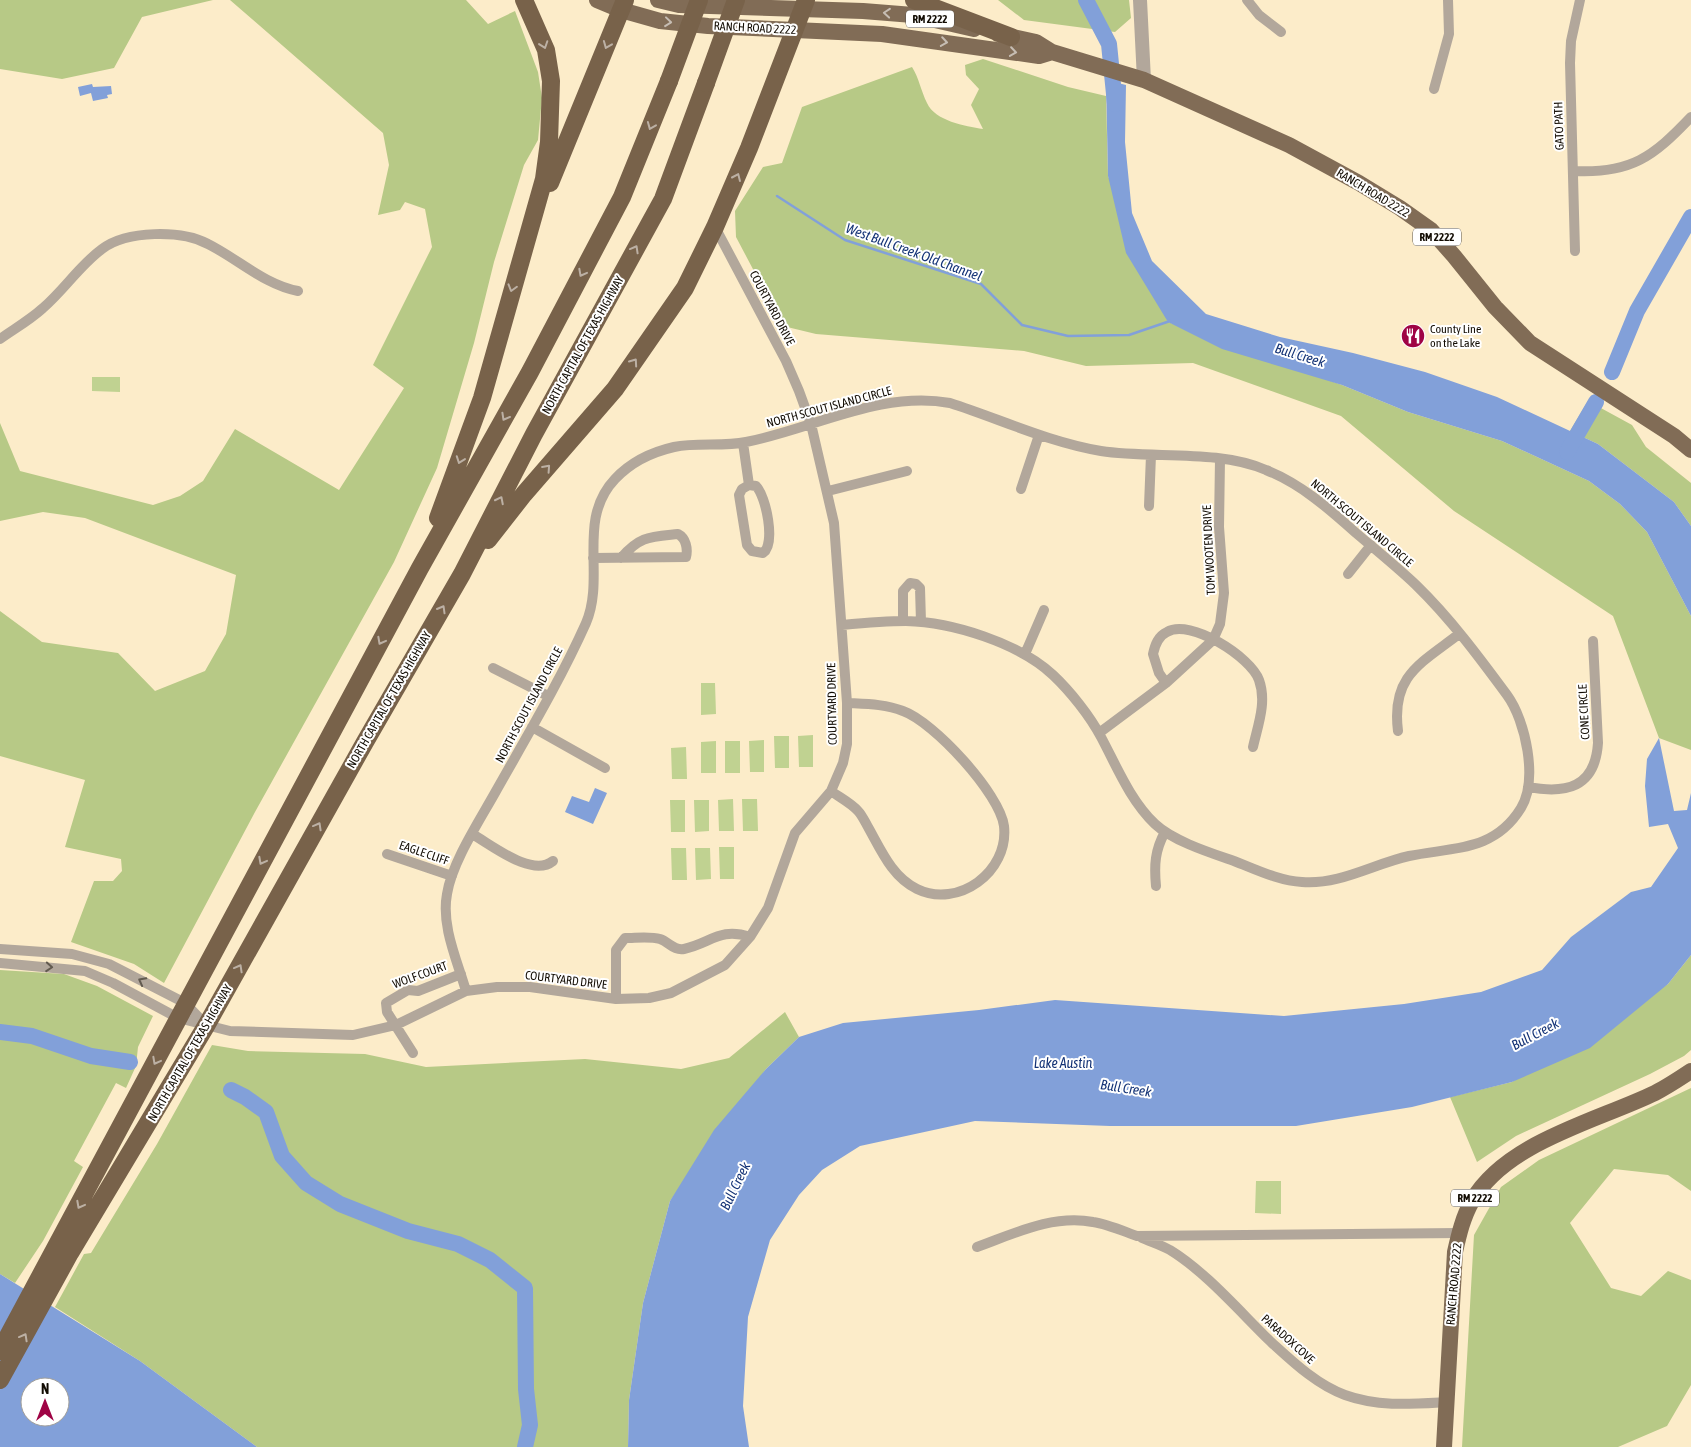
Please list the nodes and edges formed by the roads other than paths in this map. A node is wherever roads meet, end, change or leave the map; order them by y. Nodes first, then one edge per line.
1 (524, 0) edge
2 (597, 0) edge
3 (658, 0) edge
4 (699, 0) edge
5 (736, 0) edge
6 (914, 0) edge
7 (1140, 0) edge
8 (1247, 0) edge
9 (1448, 0) edge
10 (1580, 0) edge
11 (805, 4) edge
12 (623, 5) edge
13 (794, 30) junction
14 (1281, 32) dead end
15 (1011, 37) junction
16 (1052, 52) junction
17 (1144, 80) junction
18 (1434, 89) dead end
19 (1691, 117) edge
20 (1573, 171) junction
21 (715, 227) junction
22 (526, 241) junction
23 (1575, 252) dead end
24 (298, 292) dead end
25 (0, 339) edge
26 (811, 424) junction
27 (1039, 435) junction
28 (743, 443) junction
29 (1691, 450) edge
30 (1151, 455) junction
31 (1220, 459) junction
32 (907, 471) dead end
33 (749, 485) junction
34 (1020, 489) dead end
35 (828, 491) junction
36 (1149, 506) dead end
37 (1370, 545) junction
38 (593, 558) junction
39 (621, 558) junction
40 (420, 568) junction
41 (462, 574) junction
42 (1348, 574) dead end
43 (1044, 610) dead end
44 (903, 621) junction
45 (921, 622) junction
46 (842, 625) junction
47 (1459, 634) junction
48 (1214, 640) junction
49 (1593, 642) dead end
50 (1025, 654) junction
51 (493, 668) dead end
52 (1166, 683) junction
53 (548, 696) junction
54 (847, 703) junction
55 (532, 727) junction
56 (1398, 731) dead end
57 (1099, 733) junction
58 (1253, 747) dead end
59 (605, 768) dead end
60 (1528, 787) junction
61 (831, 791) junction
62 (1165, 832) junction
63 (472, 834) junction
64 (387, 854) dead end
65 (553, 860) dead end
66 (452, 876) junction
67 (1156, 886) dead end
68 (750, 937) junction
69 (0, 949) edge
70 (0, 964) edge
71 (461, 974) junction
72 (466, 991) junction
73 (616, 999) junction
74 (182, 1011) junction
75 (396, 1025) junction
76 (206, 1026) junction
77 (413, 1053) dead end
78 (1691, 1071) edge
79 (1459, 1233) junction
80 (1137, 1236) junction
81 (977, 1247) dead end
82 (64, 1249) junction
83 (0, 1351) edge
84 (0, 1380) edge
85 (1446, 1402) junction
86 (1444, 1447) edge

1 -> 22 highway
2 - 12 main road, RANCH ROAD 2222 / RM 2222
3 - 11 main road, RANCH ROAD 2222 / RM 2222
4 -> 40 highway, NORTH CAPITAL OF TEXAS HIGHWAY, bridge
41 -> 5 highway, NORTH CAPITAL OF TEXAS HIGHWAY, bridge
6 - 15 highway
7 - 17 street
8 - 14 street
9 - 18 street
10 - 20 street, GATO PATH
11 - 13 highway
15 -> 11 main road, RANCH ROAD 2222 / RM 2222
12 -> 13 main road, RANCH ROAD 2222 / RM 2222
12 -> 22 highway
13 -> 16 main road, RANCH ROAD 2222 / RM 2222
21 -> 13 highway
15 - 16 main road, RANCH ROAD 2222 / RM 2222
16 - 17 main road, RANCH ROAD 2222 / RM 2222
17 - 29 main road, RANCH ROAD 2222 / RM 2222
19 - 20 street
20 - 23 street, GATO PATH
21 - 26 street, COURTYARD DRIVE
41 -> 21 highway
22 -> 40 highway
24 - 25 street
26 - 27 street, NORTH SCOUT ISLAND CIRCLE
26 - 28 street, NORTH SCOUT ISLAND CIRCLE
26 - 35 street, COURTYARD DRIVE
27 - 30 street, NORTH SCOUT ISLAND CIRCLE
27 - 34 street
28 - 33 street
28 - 38 street, NORTH SCOUT ISLAND CIRCLE
30 - 31 street, NORTH SCOUT ISLAND CIRCLE
30 - 36 street
31 - 37 street, NORTH SCOUT ISLAND CIRCLE
31 - 48 street, TOM WOOTEN DRIVE
32 - 35 street
33 - 33 street
35 - 46 street, COURTYARD DRIVE
37 - 42 street
37 - 47 street, NORTH SCOUT ISLAND CIRCLE
38 - 39 street
38 - 53 street, NORTH SCOUT ISLAND CIRCLE
39 - 39 street
40 -> 74 highway, NORTH CAPITAL OF TEXAS HIGHWAY
76 -> 41 highway, NORTH CAPITAL OF TEXAS HIGHWAY
43 - 50 street
44 - 45 street, NORTH SCOUT ISLAND CIRCLE
44 - 45 street
44 - 46 street, NORTH SCOUT ISLAND CIRCLE
45 - 50 street, NORTH SCOUT ISLAND CIRCLE
46 - 54 street, COURTYARD DRIVE
47 - 56 street
47 - 60 street, NORTH SCOUT ISLAND CIRCLE
48 - 52 street, TOM WOOTEN DRIVE
48 - 52 street
48 - 58 street
49 - 60 street, CONE CIRCLE
50 - 57 street, NORTH SCOUT ISLAND CIRCLE
51 - 53 street
52 - 57 street, TOM WOOTEN DRIVE
53 - 55 street, NORTH SCOUT ISLAND CIRCLE
54 - 61 street, COURTYARD DRIVE
54 - 61 street
55 - 59 street
55 - 63 street, NORTH SCOUT ISLAND CIRCLE
57 - 62 street, NORTH SCOUT ISLAND CIRCLE
60 - 62 street, NORTH SCOUT ISLAND CIRCLE
61 - 68 street, COURTYARD DRIVE
62 - 67 street
63 - 65 street
63 - 66 street, NORTH SCOUT ISLAND CIRCLE
64 - 66 street, EAGLE CLIFF
66 - 71 street, NORTH SCOUT ISLAND CIRCLE
68 - 73 street, COURTYARD DRIVE
68 - 73 street
74 -> 69 street
70 -> 74 street
71 - 72 street, NORTH SCOUT ISLAND CIRCLE
71 - 75 street, WOLF COURT
72 - 73 street, COURTYARD DRIVE
72 - 75 street, COURTYARD DRIVE
74 - 76 street
74 - 76 street, COURTYARD DRIVE
74 -> 82 highway, NORTH CAPITAL OF TEXAS HIGHWAY
75 - 76 street, COURTYARD DRIVE
75 - 77 street, WOLF COURT
76 - 82 highway, NORTH CAPITAL OF TEXAS HIGHWAY
78 - 79 main road, RANCH ROAD 2222 / RM 2222
79 - 80 street
79 - 85 main road, RANCH ROAD 2222 / RM 2222
80 - 81 street
80 - 85 street, PARADOX COVE
82 - 83 highway, NORTH CAPITAL OF TEXAS HIGHWAY
84 -> 82 highway, NORTH CAPITAL OF TEXAS HIGHWAY
85 - 86 main road, RANCH ROAD 2222 / RM 2222

